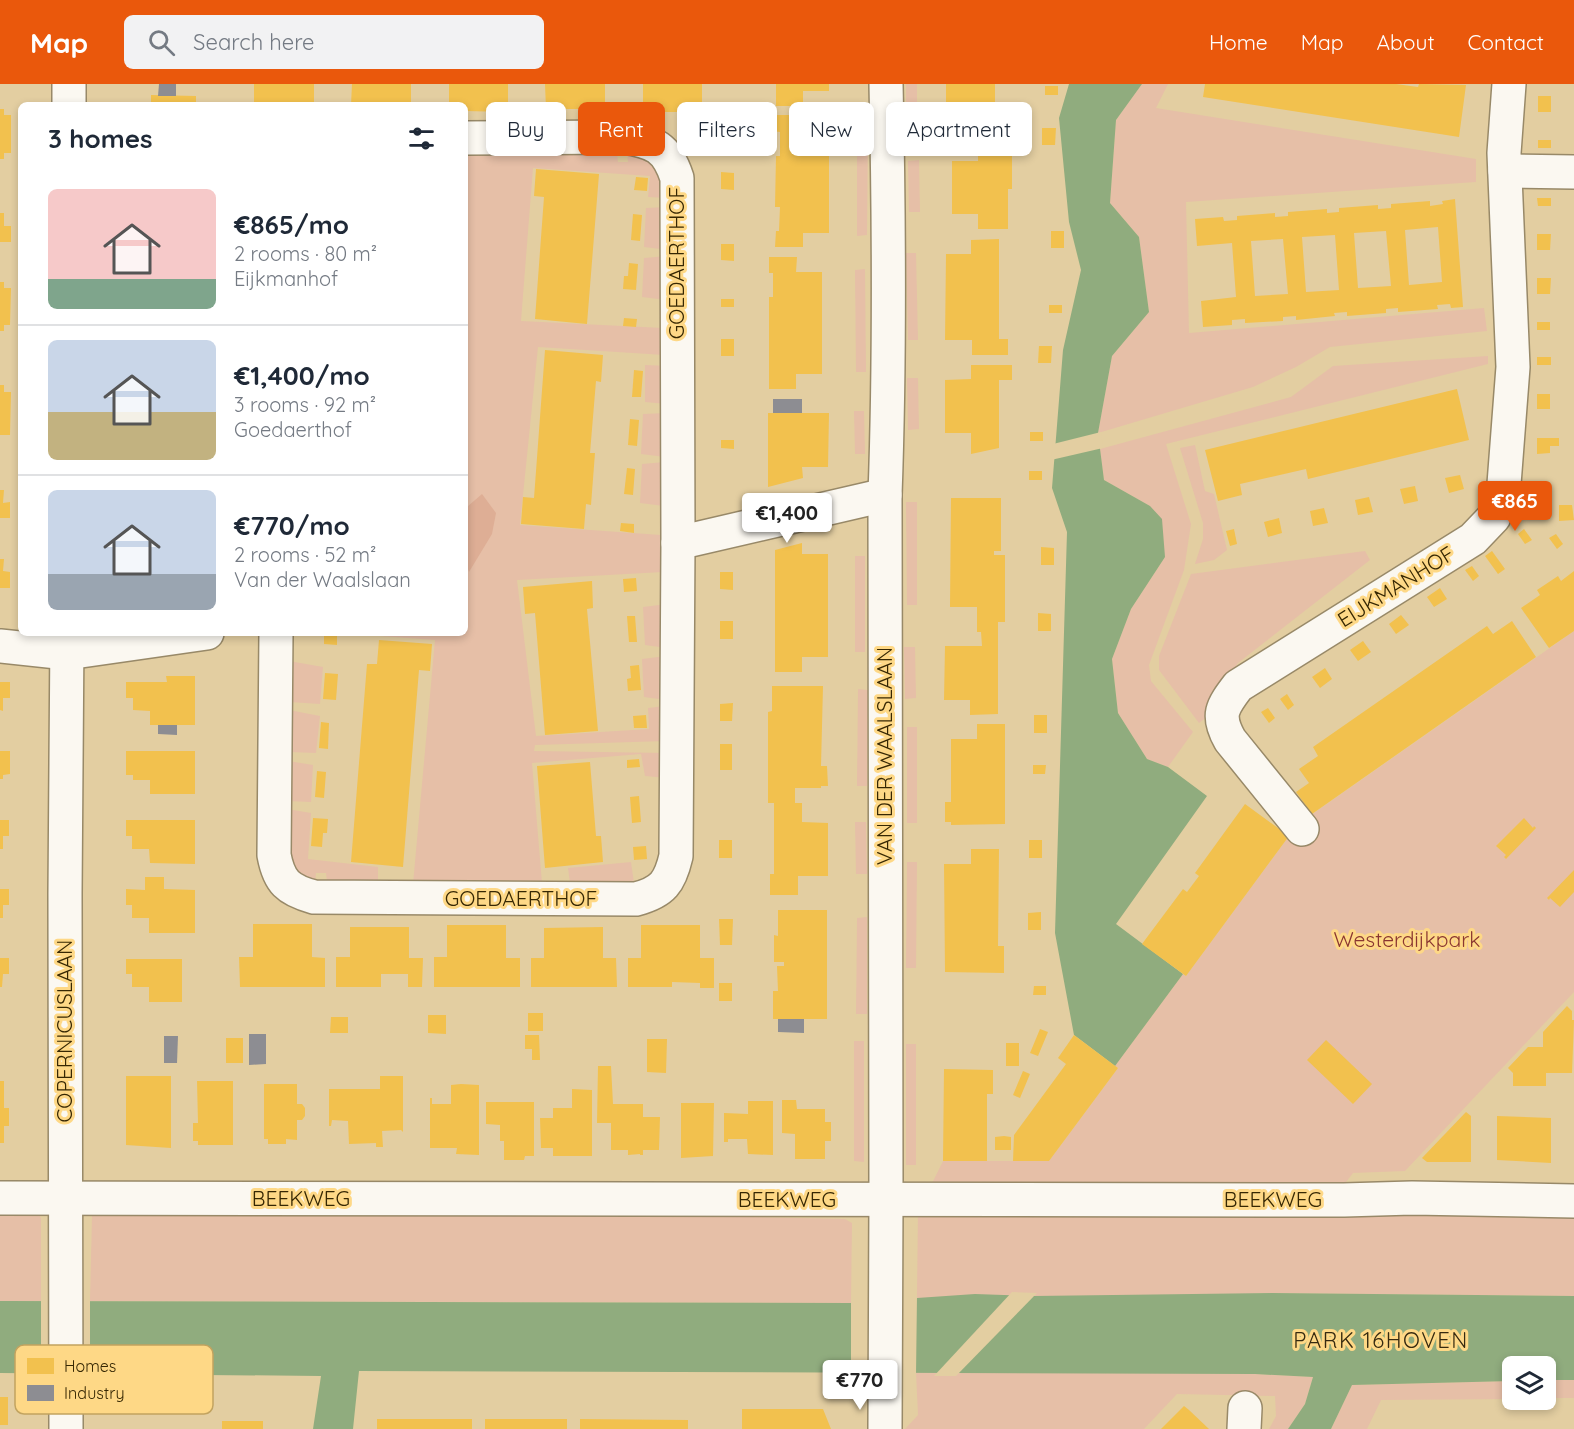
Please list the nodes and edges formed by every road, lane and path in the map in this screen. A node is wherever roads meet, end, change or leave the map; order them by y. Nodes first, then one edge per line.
1 (69, 84) edge
2 (885, 84) edge
3 (1509, 84) edge
4 (69, 102) edge
5 (468, 138) edge
6 (1505, 171) junction
7 (1574, 172) edge
8 (885, 495) junction
9 (678, 543) junction
10 (165, 636) edge
11 (276, 636) edge
12 (67, 643) edge
13 (0, 646) edge
14 (1302, 829) dead end
15 (0, 1198) edge
16 (66, 1199) junction
17 (886, 1200) junction
18 (1574, 1201) edge
19 (66, 1345) edge
20 (885, 1429) edge

1 - 4 street
2 - 8 street, VAN DER WAALSLAAN
3 - 6 street, EIJKMANHOF
5 - 9 street, GOEDAERTHOF
6 - 7 street
6 - 14 street, EIJKMANHOF
8 - 9 street
8 - 17 street, VAN DER WAALSLAAN
9 - 11 street, GOEDAERTHOF
10 - 12 street
12 - 13 street
12 - 16 street, COPERNICUSLAAN
15 - 16 street, BEEKWEG
16 - 17 street, BEEKWEG
16 - 19 street, COPERNICUSLAAN
17 - 18 street, BEEKWEG
17 - 20 street, VAN DER WAALSLAAN

